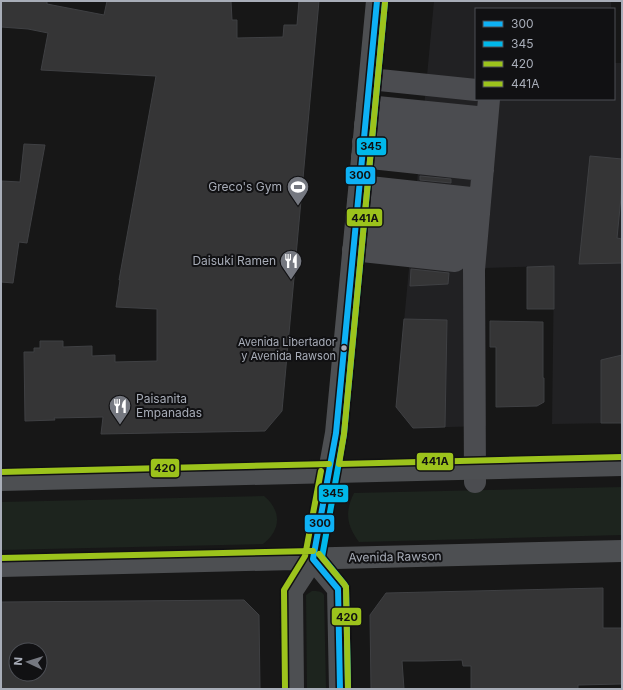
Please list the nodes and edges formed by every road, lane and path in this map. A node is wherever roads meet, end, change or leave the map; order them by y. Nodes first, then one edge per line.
1 (377, 1) edge
2 (370, 79) junction
3 (475, 90) edge
4 (360, 179) junction
5 (481, 183) edge
6 (622, 465) edge
7 (329, 472) junction
8 (475, 475) junction
9 (1, 480) edge
10 (622, 551) edge
11 (313, 559) junction
12 (1, 566) edge
13 (294, 689) edge
14 (340, 689) edge

1 - 2 main road
2 - 3 lane
2 - 4 main road
4 - 5 lane
4 - 5 lane
4 - 5 lane
4 - 5 lane
4 - 5 lane
4 - 7 main road
5 - 8 lane
6 - 8 main road
7 - 8 main road
7 - 9 main road
7 - 11 main road
10 - 11 main road, Avenida Rawson
11 - 12 main road, Avenida Rawson
11 - 13 main road
11 - 14 main road

